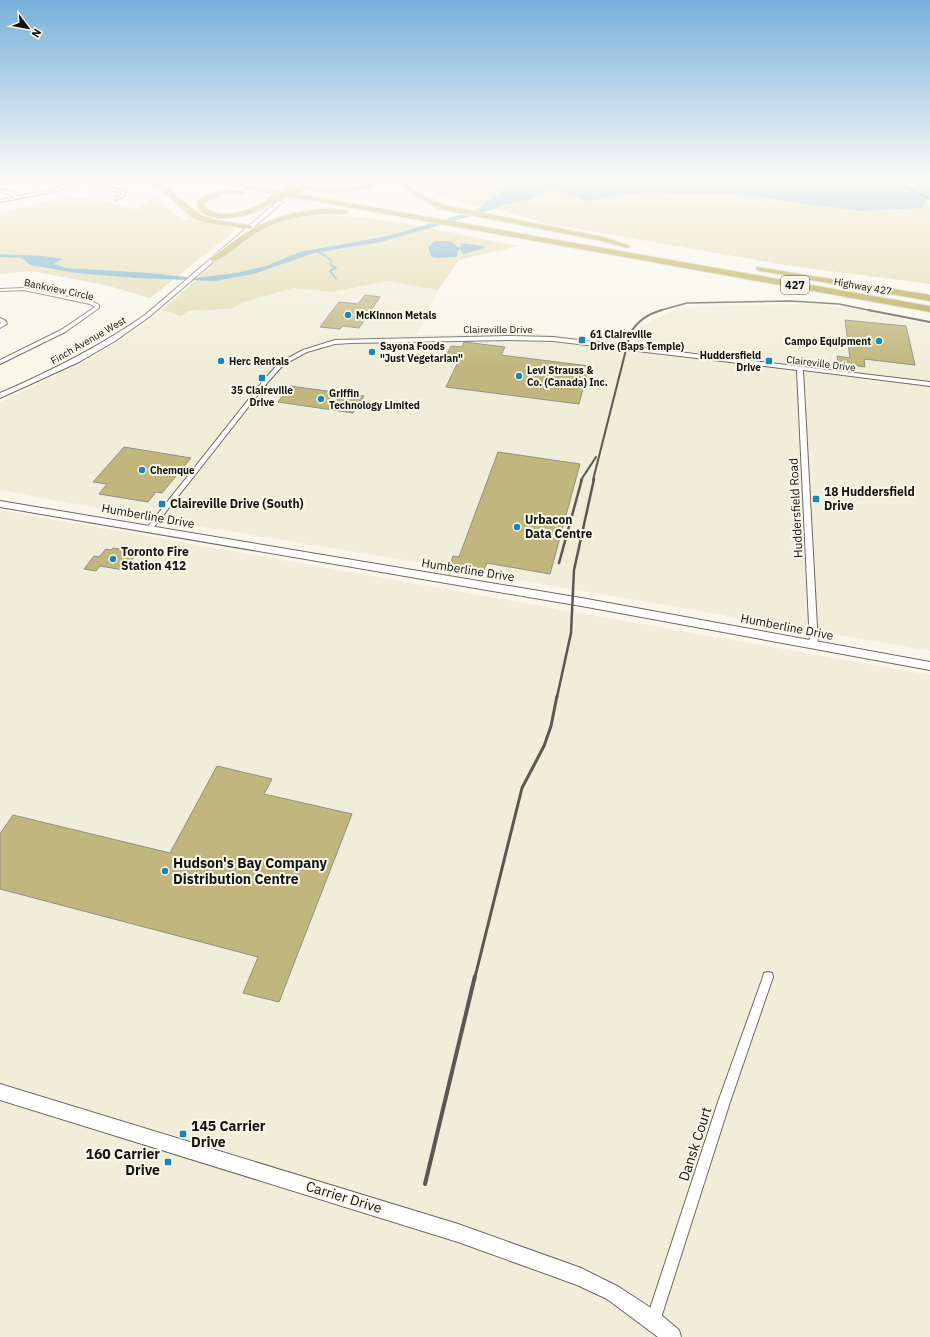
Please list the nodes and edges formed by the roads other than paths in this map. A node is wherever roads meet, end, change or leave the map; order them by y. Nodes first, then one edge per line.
1 (230, 241) edge
2 (232, 241) edge
3 (240, 241) edge
4 (547, 241) edge
5 (600, 241) edge
6 (611, 241) edge
7 (627, 246) junction
8 (650, 250) dead end
9 (213, 259) junction
10 (751, 268) dead end
11 (197, 269) junction
12 (175, 287) junction
13 (0, 290) edge
14 (930, 298) edge
15 (930, 309) edge
16 (0, 320) edge
17 (0, 326) edge
18 (0, 362) edge
19 (800, 370) junction
20 (930, 384) edge
21 (0, 390) edge
22 (0, 396) edge
23 (0, 504) edge
24 (148, 530) junction
25 (814, 645) junction
26 (930, 666) edge
27 (768, 978) dead end
28 (0, 1092) edge
29 (653, 1321) junction
30 (672, 1337) edge

1 - 11 street, Finch Avenue West
2 - 9 street, Finch Avenue West
3 - 9 highway
4 - 15 highway, Highway 427 / 427
5 - 7 highway
6 - 7 highway
7 - 8 highway
9 - 11 street, Finch Avenue West
10 - 14 highway, Highway 427 / 427
11 - 12 street, Finch Avenue West
12 - 21 street, Finch Avenue West
12 - 22 street, Finch Avenue West
13 - 18 street, Bankview Circle
16 - 17 street
19 - 20 street, Claireville Drive
19 - 24 street, Claireville Drive
19 - 25 street, Huddersfield Road
23 - 24 street, Humberline Drive
24 - 25 street, Humberline Drive
25 - 26 street, Humberline Drive
27 - 29 street, Dansk Court
28 - 29 street, Carrier Drive
29 - 30 street, Carrier Drive

